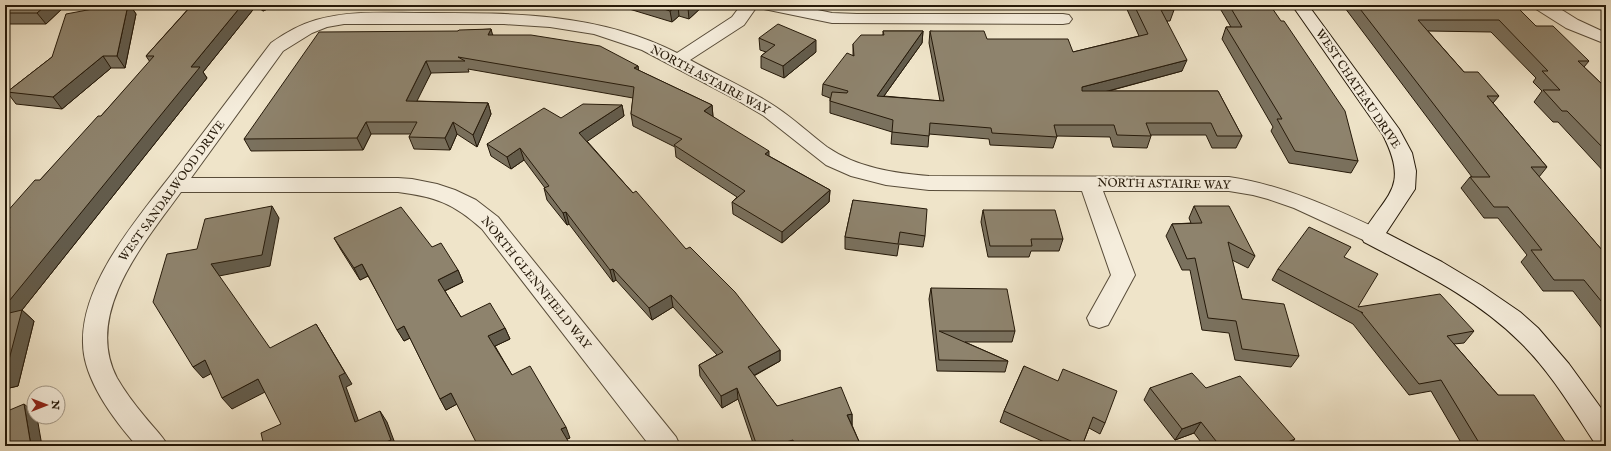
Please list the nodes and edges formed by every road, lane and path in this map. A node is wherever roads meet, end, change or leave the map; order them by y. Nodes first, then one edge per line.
1 (750, 5) edge
2 (770, 5) edge
3 (1300, 5) edge
4 (1542, 5) edge
5 (1063, 19) dead end
6 (314, 24) joint
7 (1606, 39) edge
8 (677, 61) junction
9 (1090, 182) junction
10 (175, 185) junction
11 (1372, 236) junction
12 (1099, 318) dead end
13 (1606, 437) edge
14 (154, 446) edge
15 (666, 446) edge

1 - 8 street
2 - 5 street
3 - 11 street, WEST CHATEAU DRIVE
4 - 7 street
6 - 8 street, NORTH ASTAIRE WAY
6 - 10 street, WEST SANDALWOOD DRIVE
8 - 9 street, NORTH ASTAIRE WAY
9 - 11 street, NORTH ASTAIRE WAY
9 - 12 street, NORTH ASTAIRE WAY
10 - 14 street, WEST SANDALWOOD DRIVE
10 - 15 street, NORTH GLENNFIELD WAY
11 - 13 street

